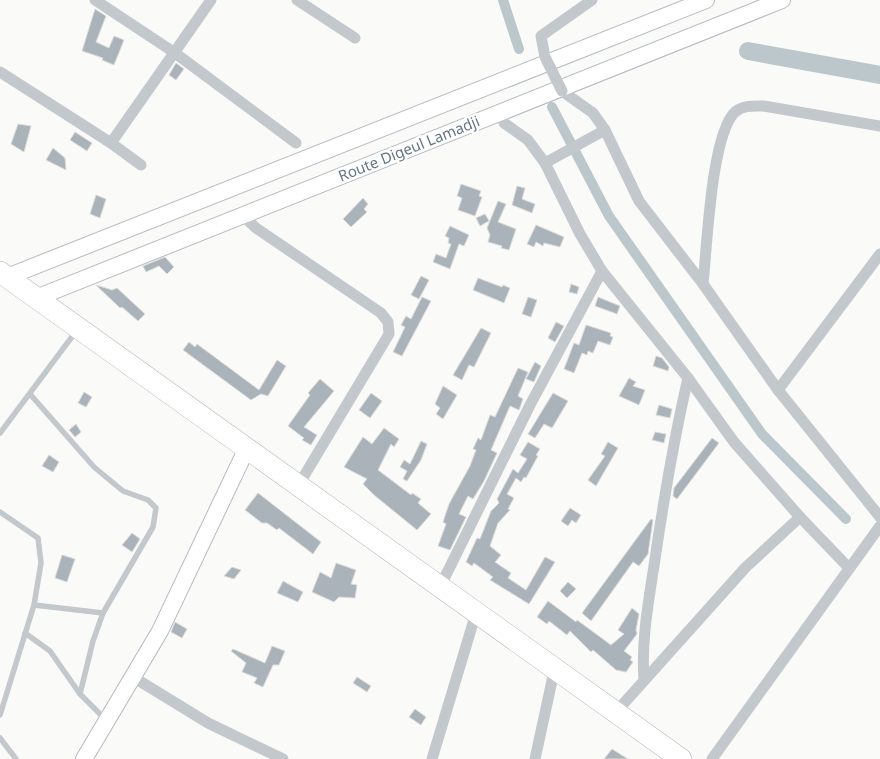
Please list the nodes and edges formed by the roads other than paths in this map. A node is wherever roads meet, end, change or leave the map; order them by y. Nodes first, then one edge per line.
1 (95, 0) edge
2 (211, 0) edge
3 (297, 0) edge
4 (592, 0) edge
5 (695, 0) edge
6 (706, 0) edge
7 (782, 0) edge
8 (355, 38) dead end
9 (175, 53) junction
10 (0, 72) edge
11 (504, 123) dead end
12 (880, 126) edge
13 (605, 130) junction
14 (111, 143) junction
15 (296, 143) dead end
16 (545, 163) junction
17 (141, 165) dead end
18 (242, 215) junction
19 (880, 254) edge
20 (602, 271) junction
21 (3, 275) edge
22 (703, 284) junction
23 (36, 298) junction
24 (78, 329) junction
25 (688, 378) junction
26 (778, 390) junction
27 (30, 394) junction
28 (0, 433) edge
29 (247, 448) junction
30 (298, 486) junction
31 (0, 512) edge
32 (800, 517) junction
33 (880, 517) edge
34 (880, 526) edge
35 (849, 568) junction
36 (440, 587) junction
37 (34, 605) junction
38 (104, 612) junction
39 (476, 613) junction
40 (25, 633) junction
41 (554, 667) junction
42 (132, 677) junction
43 (644, 680) junction
44 (80, 694) junction
45 (616, 712) junction
46 (0, 715) edge
47 (106, 721) junction
48 (0, 738) edge
49 (668, 755) edge
50 (16, 759) edge
51 (84, 759) edge
52 (283, 759) edge
53 (432, 759) edge
54 (535, 759) edge
55 (712, 759) edge

1 - 9 street
2 - 9 street
3 - 8 street
4 - 13 street, bridge
5 - 6 street
6 - 21 main road, Route Digeul Lamadji
7 - 18 main road, Route Digeul Lamadji
9 - 14 street
9 - 15 street
10 - 14 street
11 - 16 street
12 - 22 street
13 - 16 street
13 - 22 street
14 - 17 street
16 - 20 street
18 - 23 main road, Route Digeul Lamadji
18 - 30 street
19 - 26 street
20 - 25 street
20 - 36 street
21 - 23 highway
22 - 26 street
23 - 24 highway
24 - 27 lane
24 - 29 highway
25 - 32 street
25 - 43 street
26 - 33 street
27 - 28 lane
27 - 38 lane
29 - 30 highway
29 - 42 main road
30 - 36 highway
31 - 37 lane
32 - 35 street
32 - 43 street
34 - 35 street
35 - 55 street
36 - 39 highway
37 - 38 lane
37 - 40 lane
38 - 44 lane
39 - 41 highway
39 - 53 street
40 - 44 lane
40 - 46 lane
41 - 45 highway
41 - 54 street
42 - 47 main road
42 - 52 street
43 - 45 street
44 - 47 lane
45 - 49 highway
47 - 51 main road
48 - 50 lane

